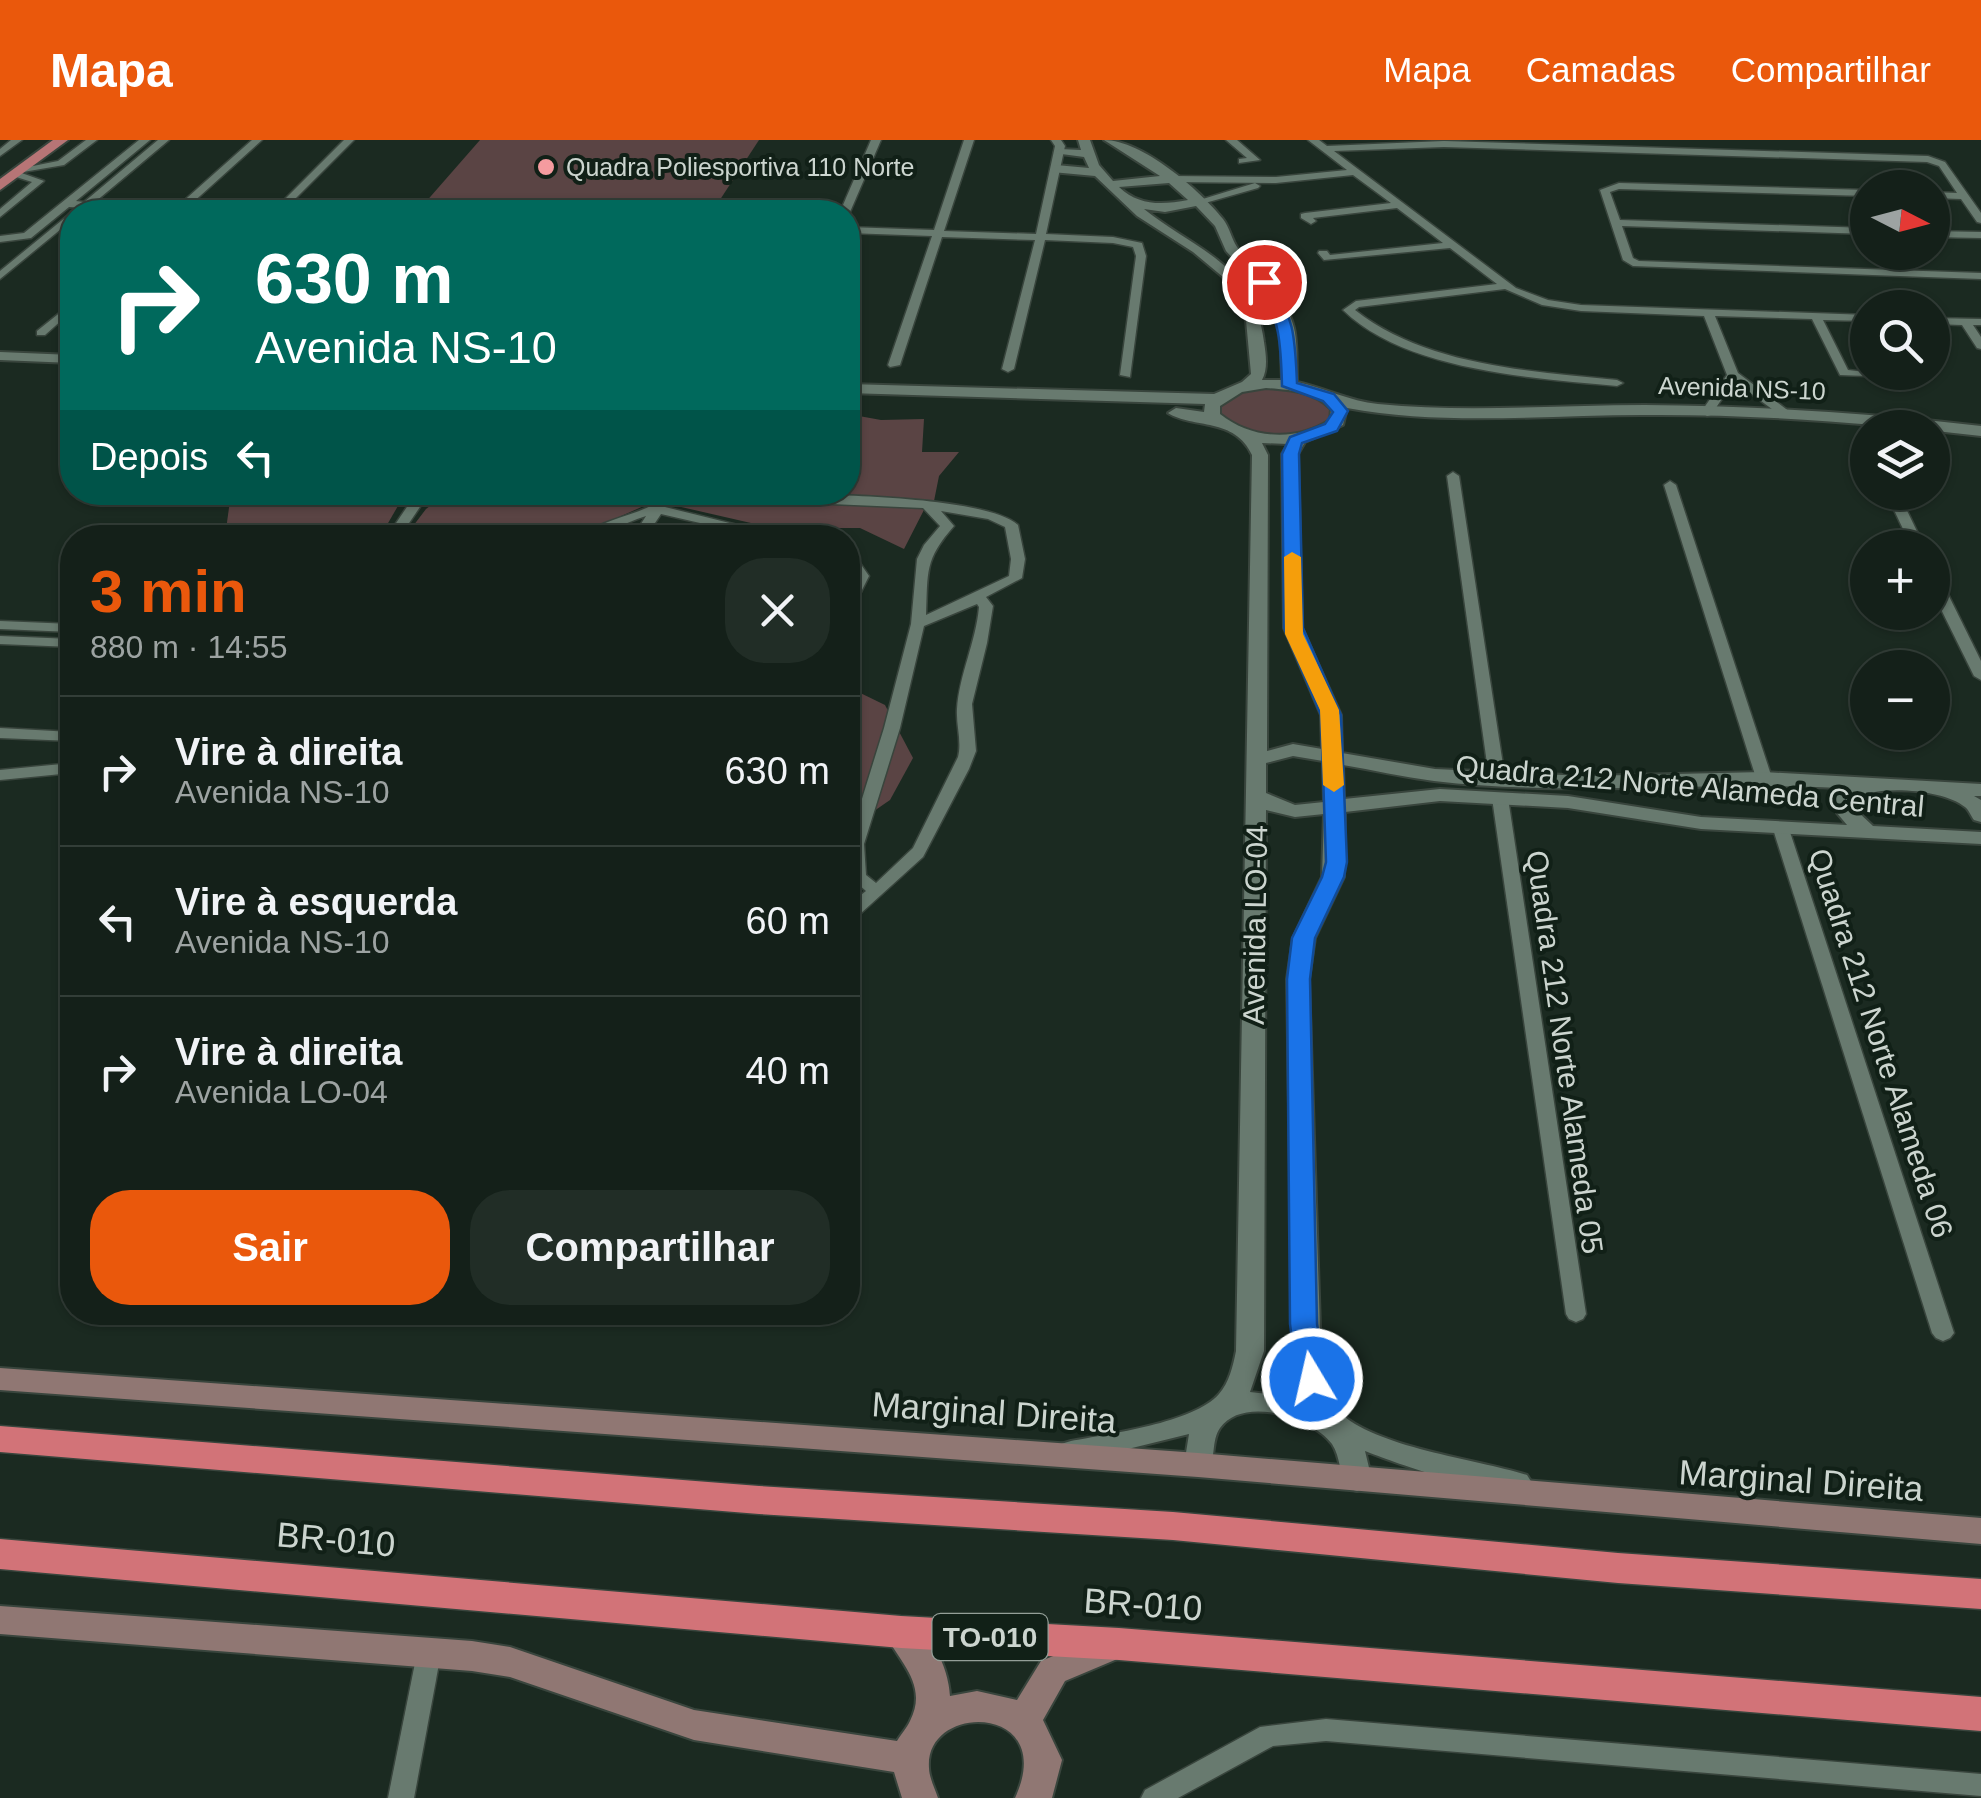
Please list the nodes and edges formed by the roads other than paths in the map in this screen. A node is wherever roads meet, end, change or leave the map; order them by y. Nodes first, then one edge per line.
1 (17, 140) edge
2 (44, 140) edge
3 (60, 140) edge
4 (92, 140) edge
5 (144, 140) edge
6 (164, 140) edge
7 (257, 140) edge
8 (349, 140) edge
9 (876, 140) edge
10 (969, 140) edge
11 (1110, 140) edge
12 (1231, 140) edge
13 (1313, 140) edge
14 (1745, 140) edge
15 (1428, 142) edge
16 (1533, 143) edge
17 (1086, 145) edge
18 (1640, 145) edge
19 (1325, 149) junction
20 (0, 153) edge
21 (1751, 153) junction
22 (1061, 160) edge
23 (1242, 162) dead end
24 (10, 170) edge
25 (1099, 172) junction
26 (1355, 172) junction
27 (1172, 179) junction
28 (1276, 180) junction
29 (1112, 185) junction
30 (0, 186) edge
31 (1850, 193) edge
32 (1950, 195) edge
33 (1964, 196) junction
34 (84, 200) edge
35 (87, 200) edge
36 (190, 200) edge
37 (289, 200) edge
38 (850, 200) edge
39 (1198, 202) junction
40 (1133, 204) junction
41 (1400, 205) junction
42 (0, 214) edge
43 (60, 217) edge
44 (1981, 220) edge
45 (1311, 221) dead end
46 (60, 222) edge
47 (1616, 223) junction
48 (860, 231) edge
49 (1850, 231) edge
50 (938, 234) junction
51 (1950, 234) edge
52 (1981, 235) edge
53 (1039, 237) junction
54 (0, 239) edge
55 (1452, 245) junction
56 (1323, 253) dead end
57 (0, 276) edge
58 (1981, 276) edge
59 (1506, 286) junction
60 (1708, 313) junction
61 (1816, 316) junction
62 (60, 317) edge
63 (1850, 317) edge
64 (1950, 322) edge
65 (1966, 322) junction
66 (1981, 322) edge
67 (42, 334) dead end
68 (1981, 346) edge
69 (0, 356) edge
70 (60, 358) edge
71 (894, 364) dead end
72 (0, 368) edge
73 (60, 370) edge
74 (1008, 370) dead end
75 (1850, 373) edge
76 (1126, 375) dead end
77 (1733, 375) junction
78 (1617, 383) dead end
79 (1246, 386) junction
80 (1290, 386) junction
81 (860, 388) edge
82 (1216, 399) junction
83 (860, 400) edge
84 (1334, 402) junction
85 (1708, 412) junction
86 (1500, 413) junction
87 (1788, 415) junction
88 (1214, 418) junction
89 (1332, 427) junction
90 (1981, 430) edge
91 (1251, 436) junction
92 (1300, 437) junction
93 (1453, 476) dead end
94 (1670, 485) dead end
95 (860, 501) edge
96 (927, 504) junction
97 (660, 505) edge
98 (657, 509) junction
99 (636, 513) junction
100 (611, 525) edge
101 (633, 525) edge
102 (647, 525) edge
103 (727, 525) edge
104 (980, 598) junction
105 (1950, 613) edge
106 (918, 624) junction
107 (0, 625) edge
108 (60, 628) edge
109 (0, 640) edge
110 (60, 642) edge
111 (1981, 676) edge
112 (0, 733) edge
113 (60, 736) edge
114 (1332, 756) junction
115 (1257, 758) junction
116 (60, 769) edge
117 (0, 775) edge
118 (1764, 778) junction
119 (1868, 784) junction
120 (1499, 788) junction
121 (1941, 788) junction
122 (1981, 790) edge
123 (1256, 796) junction
124 (1334, 807) junction
125 (1981, 817) edge
126 (1781, 828) junction
127 (860, 831) edge
128 (1869, 834) junction
129 (1973, 838) edge
130 (860, 879) edge
131 (876, 891) junction
132 (860, 905) edge
133 (1576, 1314) dead end
134 (1943, 1332) dead end
135 (0, 1379) edge
136 (1222, 1410) junction
137 (1331, 1422) junction
138 (0, 1440) edge
139 (1060, 1454) junction
140 (1198, 1464) junction
141 (1357, 1480) junction
142 (1626, 1504) junction
143 (1981, 1531) edge
144 (0, 1554) edge
145 (1981, 1594) edge
146 (0, 1620) edge
147 (901, 1632) junction
148 (1119, 1644) junction
149 (428, 1653) junction
150 (1981, 1714) edge
151 (1023, 1721) junction
152 (928, 1724) junction
153 (910, 1759) junction
154 (1981, 1785) edge
155 (402, 1798) edge
156 (920, 1798) edge
157 (1033, 1798) edge
158 (1154, 1798) edge

1 - 20 street
2 - 24 main road
3 - 24 main road
4 - 24 street
5 - 34 street
6 - 35 street
7 - 36 street
8 - 37 street
9 - 38 street
10 - 50 street
11 - 27 street
12 - 23 street
13 - 19 street
14 - 21 street
15 - 16 street
15 - 19 street
16 - 18 street
17 - 22 street
17 - 25 street
18 - 21 street
19 - 26 street
21 - 33 street
22 - 25 street
22 - 53 street
24 - 30 main road
24 - 42 street
25 - 29 street
26 - 28 street
26 - 41 street
27 - 28 street
27 - 29 street
27 - 39 street
28 - 39 street
29 - 40 street
31 - 47 street
32 - 33 street
33 - 44 street
39 - 40 street
39 - 80 street
40 - 79 street
41 - 45 street
41 - 55 street
43 - 54 street
46 - 57 street
47 - 49 street
47 - 58 street
48 - 50 street
50 - 53 street
50 - 71 street
51 - 52 street
53 - 74 street
53 - 76 street
55 - 56 street
55 - 59 street
59 - 60 street
59 - 78 street
60 - 61 street
60 - 77 street
61 - 63 street
61 - 75 street
62 - 67 street
64 - 65 street
65 - 66 street
65 - 68 street
69 - 70 street
72 - 73 street
77 - 85 street
77 - 87 street
79 - 80 street, Avenida NS-10
79 - 82 street, Avenida NS-10
80 - 84 street, Avenida NS-10
81 - 82 street, Avenida NS-10
82 - 88 street
83 - 88 street, Avenida NS-10
84 - 86 street, Avenida NS-10
84 - 89 street
85 - 86 street, Avenida NS-10
85 - 87 street, Avenida NS-10
86 - 89 street, Avenida NS-10
87 - 90 street, Avenida NS-10
88 - 91 street, Avenida NS-10
89 - 92 street, Avenida NS-10
91 - 92 street, Avenida NS-10
91 - 115 street, Avenida LO-04
92 - 114 street, Avenida LO-04
93 - 120 street, Quadra 212 Norte Alameda 05
94 - 118 street
95 - 96 street
96 - 104 street
96 - 106 street
97 - 98 street
98 - 99 street
98 - 102 street
98 - 103 street
99 - 100 street
99 - 101 street
104 - 106 street
104 - 131 street
105 - 111 street
106 - 127 street
107 - 108 street
109 - 110 street
112 - 113 street
114 - 115 street, Quadra 212 Norte Alameda Central
114 - 120 street, Quadra 212 Norte Alameda Central
114 - 124 street, Avenida LO-04
115 - 123 street, Avenida LO-04
116 - 117 street
118 - 119 street, Quadra 212 Norte Alameda Central
118 - 120 street, Quadra 212 Norte Alameda Central
119 - 121 street, Quadra 212 Norte Alameda Central
119 - 128 street
120 - 124 street, Quadra 212 Norte Alameda Central
120 - 126 street, Quadra 212 Norte Alameda Central
120 - 133 street, Quadra 212 Norte Alameda 05
121 - 122 street, Quadra 212 Norte Alameda Central
121 - 125 street
123 - 124 street, Quadra 212 Norte Alameda Central
123 - 136 street, Avenida LO-04
124 - 137 street, Avenida LO-04
125 - 129 street
126 - 128 street, Quadra 212 Norte Alameda Central
126 - 134 street, Quadra 212 Norte Alameda 06
128 - 129 street, Quadra 212 Norte Alameda Central
130 - 131 street
131 - 132 street
135 - 139 main road, Marginal Direita
136 - 137 street
136 - 139 street
136 - 140 street, Avenida LO-04
137 - 141 street, Avenida LO-04
137 - 142 street
138 - 145 highway
139 - 140 main road, Marginal Direita
140 - 141 main road, Marginal Direita
141 - 142 main road, Marginal Direita
142 - 143 main road, Marginal Direita
144 - 147 highway, BR-010 / TO-010
146 - 149 main road
147 - 148 highway, BR-010 / TO-010
147 - 152 main road
148 - 150 highway, BR-010 / TO-010
148 - 151 main road
149 - 153 main road
149 - 155 street
151 - 152 main road
151 - 157 main road
152 - 153 main road
153 - 156 main road
154 - 158 street

